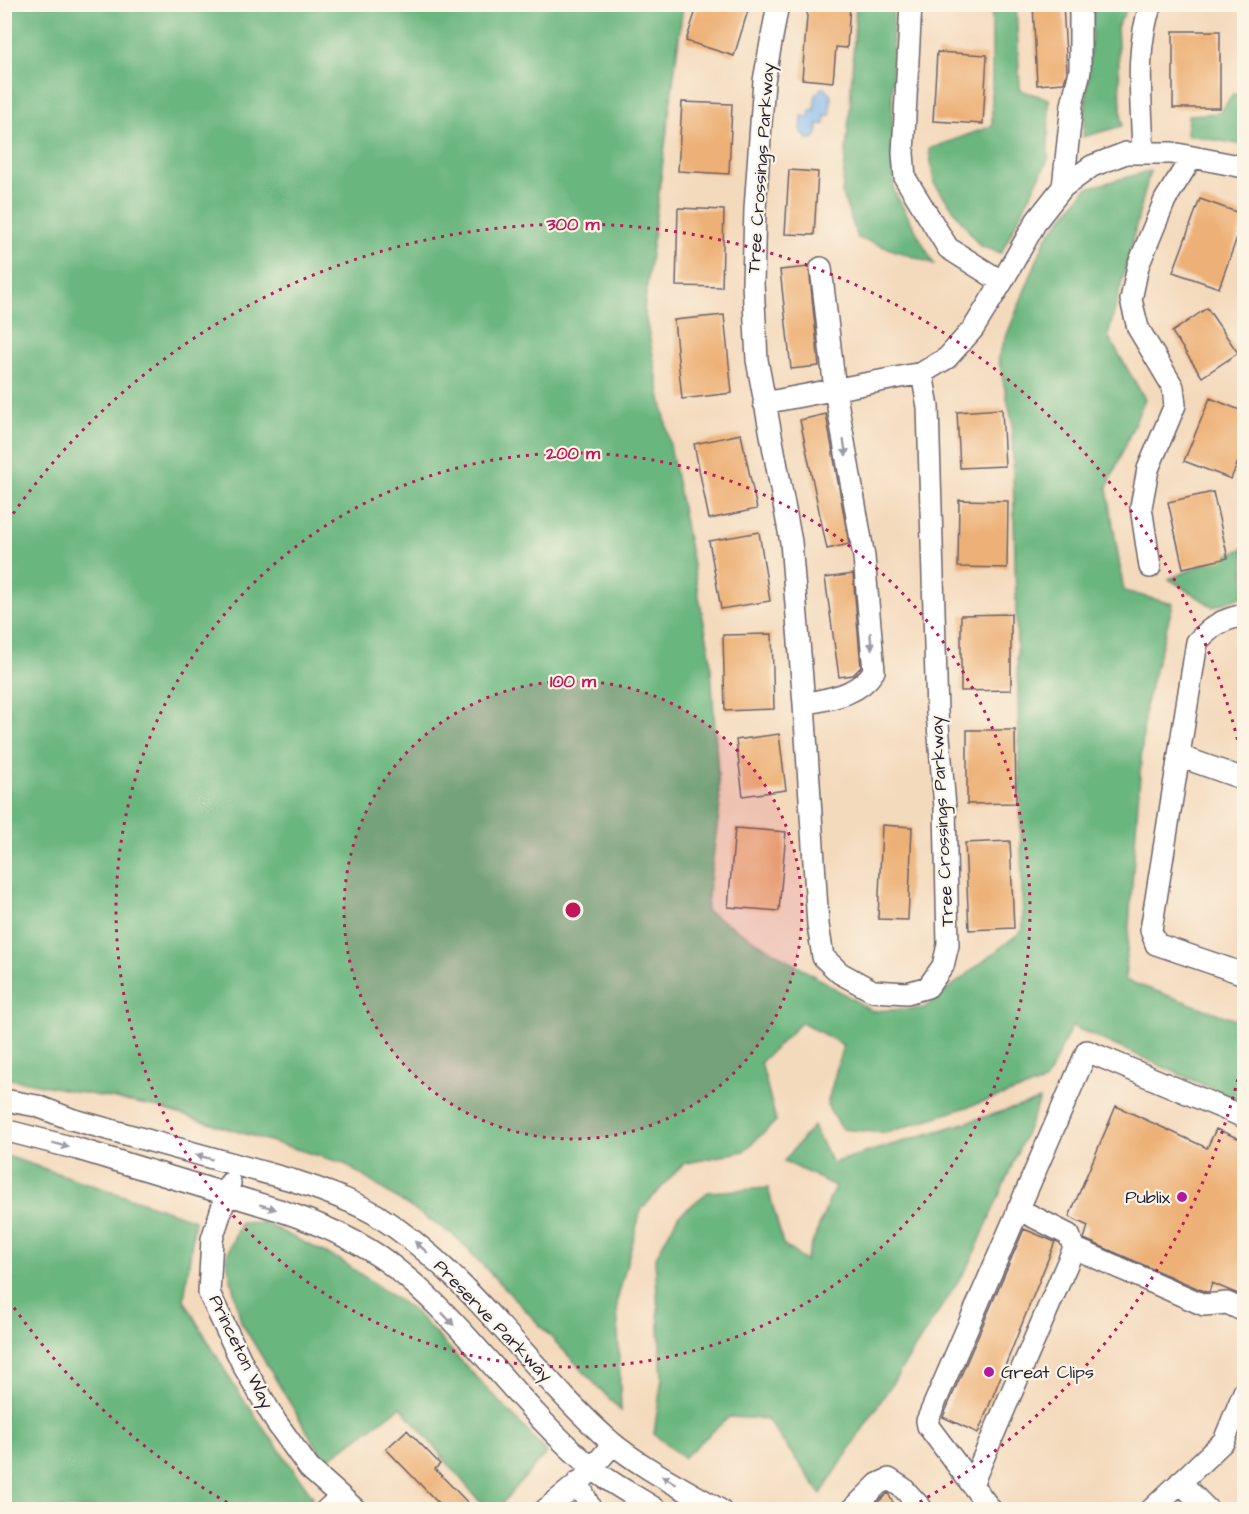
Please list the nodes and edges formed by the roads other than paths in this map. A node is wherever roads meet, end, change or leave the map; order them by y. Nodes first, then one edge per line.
1 (778, 4) edge
2 (911, 4) edge
3 (1080, 4) edge
4 (1151, 4) edge
5 (1143, 153) junction
6 (1192, 157) junction
7 (1245, 167) edge
8 (1063, 187) junction
9 (820, 268) dead end
10 (1002, 282) junction
11 (922, 373) junction
12 (835, 390) junction
13 (765, 403) junction
14 (1150, 567) dead end
15 (1245, 615) edge
16 (804, 704) junction
17 (1179, 756) junction
18 (1245, 779) edge
19 (1245, 974) edge
20 (4, 1100) edge
21 (1245, 1117) edge
22 (4, 1130) edge
23 (235, 1166) junction
24 (226, 1194) junction
25 (1018, 1209) junction
26 (1074, 1248) junction
27 (1245, 1311) edge
28 (1245, 1392) edge
29 (613, 1444) junction
30 (586, 1475) junction
31 (1180, 1482) junction
32 (972, 1484) junction
33 (341, 1505) edge
34 (545, 1509) edge
35 (591, 1509) edge
36 (657, 1509) edge
37 (720, 1509) edge
38 (852, 1509) edge
39 (923, 1509) edge
40 (991, 1509) edge
41 (1151, 1509) edge
42 (1208, 1509) edge

1 - 13 street, Tree Crossings Parkway
2 - 10 street
3 - 8 street
4 - 5 street
5 - 6 street
5 - 8 street
6 - 7 street
6 - 14 street
8 - 10 street
9 - 12 street
10 - 11 street
11 - 12 street
11 - 16 street, Tree Crossings Parkway
12 - 13 street
12 -> 16 street
13 - 16 street, Tree Crossings Parkway
15 - 17 street
17 - 18 street
17 - 19 street
23 -> 20 street, Preserve Parkway
21 - 25 street
22 -> 24 street, Preserve Parkway
23 - 24 street, Princeton Way
29 -> 23 street, Preserve Parkway
24 -> 30 street, Preserve Parkway
24 - 33 street, Princeton Way
25 - 26 street
25 - 32 street
26 - 27 street
26 - 32 street
28 - 31 street
29 - 30 street
37 -> 29 street, Preserve Parkway
30 - 34 street
30 - 35 street
30 - 36 street, Preserve Parkway
31 - 41 street
31 - 42 street
32 - 40 street
38 - 39 street

